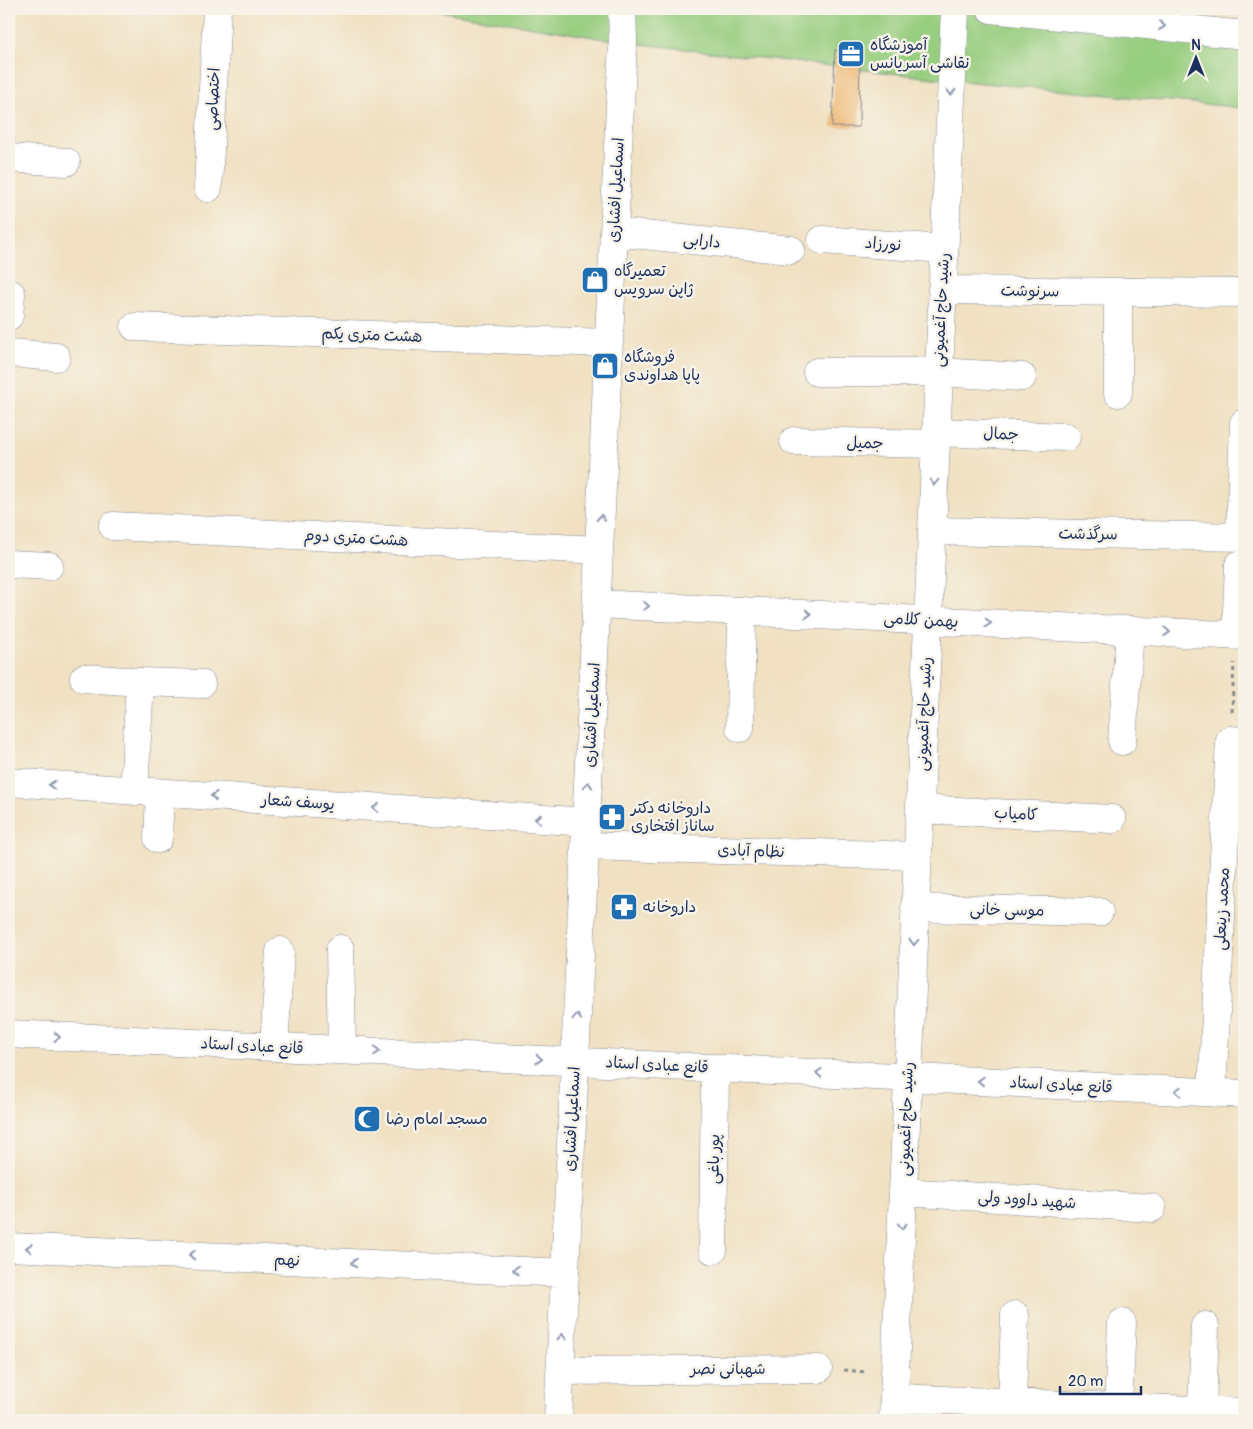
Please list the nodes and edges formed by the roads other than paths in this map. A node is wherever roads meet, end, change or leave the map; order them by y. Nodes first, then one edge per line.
1 (217, 9) edge
2 (622, 9) edge
3 (954, 9) edge
4 (992, 9) edge
5 (1244, 35) edge
6 (9, 158) edge
7 (66, 162) dead end
8 (208, 188) dead end
9 (614, 232) junction
10 (822, 240) dead end
11 (944, 248) junction
12 (791, 250) dead end
13 (942, 290) junction
14 (1118, 292) junction
15 (1244, 293) edge
16 (135, 327) dead end
17 (609, 342) junction
18 (9, 353) edge
19 (56, 356) dead end
20 (817, 372) dead end
21 (938, 372) junction
22 (1022, 377) dead end
23 (1118, 393) dead end
24 (1244, 423) edge
25 (1066, 437) dead end
26 (936, 438) junction
27 (794, 441) dead end
28 (113, 526) dead end
29 (932, 532) junction
30 (1242, 537) edge
31 (600, 550) junction
32 (9, 564) edge
33 (1239, 565) dead end
34 (49, 566) dead end
35 (597, 604) junction
36 (742, 611) junction
37 (928, 620) junction
38 (1130, 630) junction
39 (1240, 636) edge
40 (84, 678) dead end
41 (140, 682) junction
42 (201, 684) dead end
43 (740, 728) dead end
44 (1237, 740) edge
45 (1122, 741) dead end
46 (9, 782) edge
47 (147, 792) junction
48 (920, 809) junction
49 (1112, 819) dead end
50 (586, 834) junction
51 (158, 839) dead end
52 (918, 856) junction
53 (915, 908) junction
54 (1099, 912) dead end
55 (340, 948) dead end
56 (280, 951) dead end
57 (9, 1034) edge
58 (274, 1047) junction
59 (342, 1050) junction
60 (575, 1061) junction
61 (715, 1068) junction
62 (908, 1077) junction
63 (1212, 1092) junction
64 (1244, 1094) edge
65 (903, 1192) junction
66 (1152, 1208) dead end
67 (9, 1247) edge
68 (713, 1250) dead end
69 (565, 1273) junction
70 (1015, 1315) dead end
71 (1122, 1323) dead end
72 (1205, 1326) dead end
73 (818, 1369) road end
74 (561, 1371) junction
75 (894, 1397) edge
76 (1012, 1403) junction
77 (1118, 1407) junction
78 (1202, 1410) junction
79 (1244, 1412) edge
80 (558, 1420) edge

1 - 8 street, اختصاصی
2 - 9 street, اسماعیل افشاری
3 -> 11 street, رشید حاج آغمیونی
4 -> 5 street
6 - 7 street
9 - 12 street, دارابی
9 - 17 street, اسماعیل افشاری
10 - 11 street, نورزاد
11 - 13 street, رشید حاج آغمیونی
13 - 14 street, سرنوشت
13 - 21 street, رشید حاج آغمیونی
14 - 15 street, سرنوشت
14 - 23 street
16 - 17 street, هشت متری یکم
31 -> 17 street, اسماعیل افشاری
18 - 19 street
20 - 21 street
21 - 22 street
21 - 26 street, رشید حاج آغمیونی
24 - 30 street
25 - 26 street, جمال
26 - 27 street, جمیل
26 -> 29 street, رشید حاج آغمیونی
28 - 31 street, هشت متری دوم
29 - 30 street, سرگذشت
29 - 37 street, رشید حاج آغمیونی
31 - 35 street, اسماعیل افشاری
32 - 34 street
33 - 39 street
35 -> 36 street, بهمن کلامی
50 -> 35 street, اسماعیل افشاری
36 -> 37 street, بهمن کلامی
36 - 43 street
37 -> 38 street, بهمن کلامی
37 - 48 street, رشید حاج آغمیونی
38 -> 39 street, بهمن کلامی
38 - 45 street
40 - 41 street
41 - 42 street
41 - 47 street
44 - 63 street, محمد زینعلی
47 -> 46 street, یوسف شعار
50 -> 47 street, یوسف شعار
47 - 51 street
48 - 49 street, کامیاب
48 - 52 street, رشید حاج آغمیونی
50 - 52 street, نظام آبادی
60 -> 50 street, اسماعیل افشاری
52 - 53 street, رشید حاج آغمیونی
53 - 54 street, موسی خانی
53 -> 62 street, رشید حاج آغمیونی
55 - 59 street
56 - 58 street
57 -> 58 street, قانع عبادی استاد
58 - 59 street, قانع عبادی استاد
59 -> 60 street, قانع عبادی استاد
60 - 61 street, قانع عبادی استاد
60 - 69 street, اسماعیل افشاری
62 -> 61 street, قانع عبادی استاد
61 - 68 street, پور باغی
63 -> 62 street, قانع عبادی استاد
62 - 65 street, رشید حاج آغمیونی
63 - 64 street, قانع عبادی استاد
65 - 66 street, شهید داوود ولی
65 -> 75 street, رشید حاج آغمیونی
69 -> 67 street, نهم
74 -> 69 street, اسماعیل افشاری
70 - 76 street
71 - 77 street
72 - 78 street
73 - 74 street, شهبانی نصر
74 - 80 street, اسماعیل افشاری
75 - 76 street
76 - 77 street
77 - 78 street
78 - 79 street

